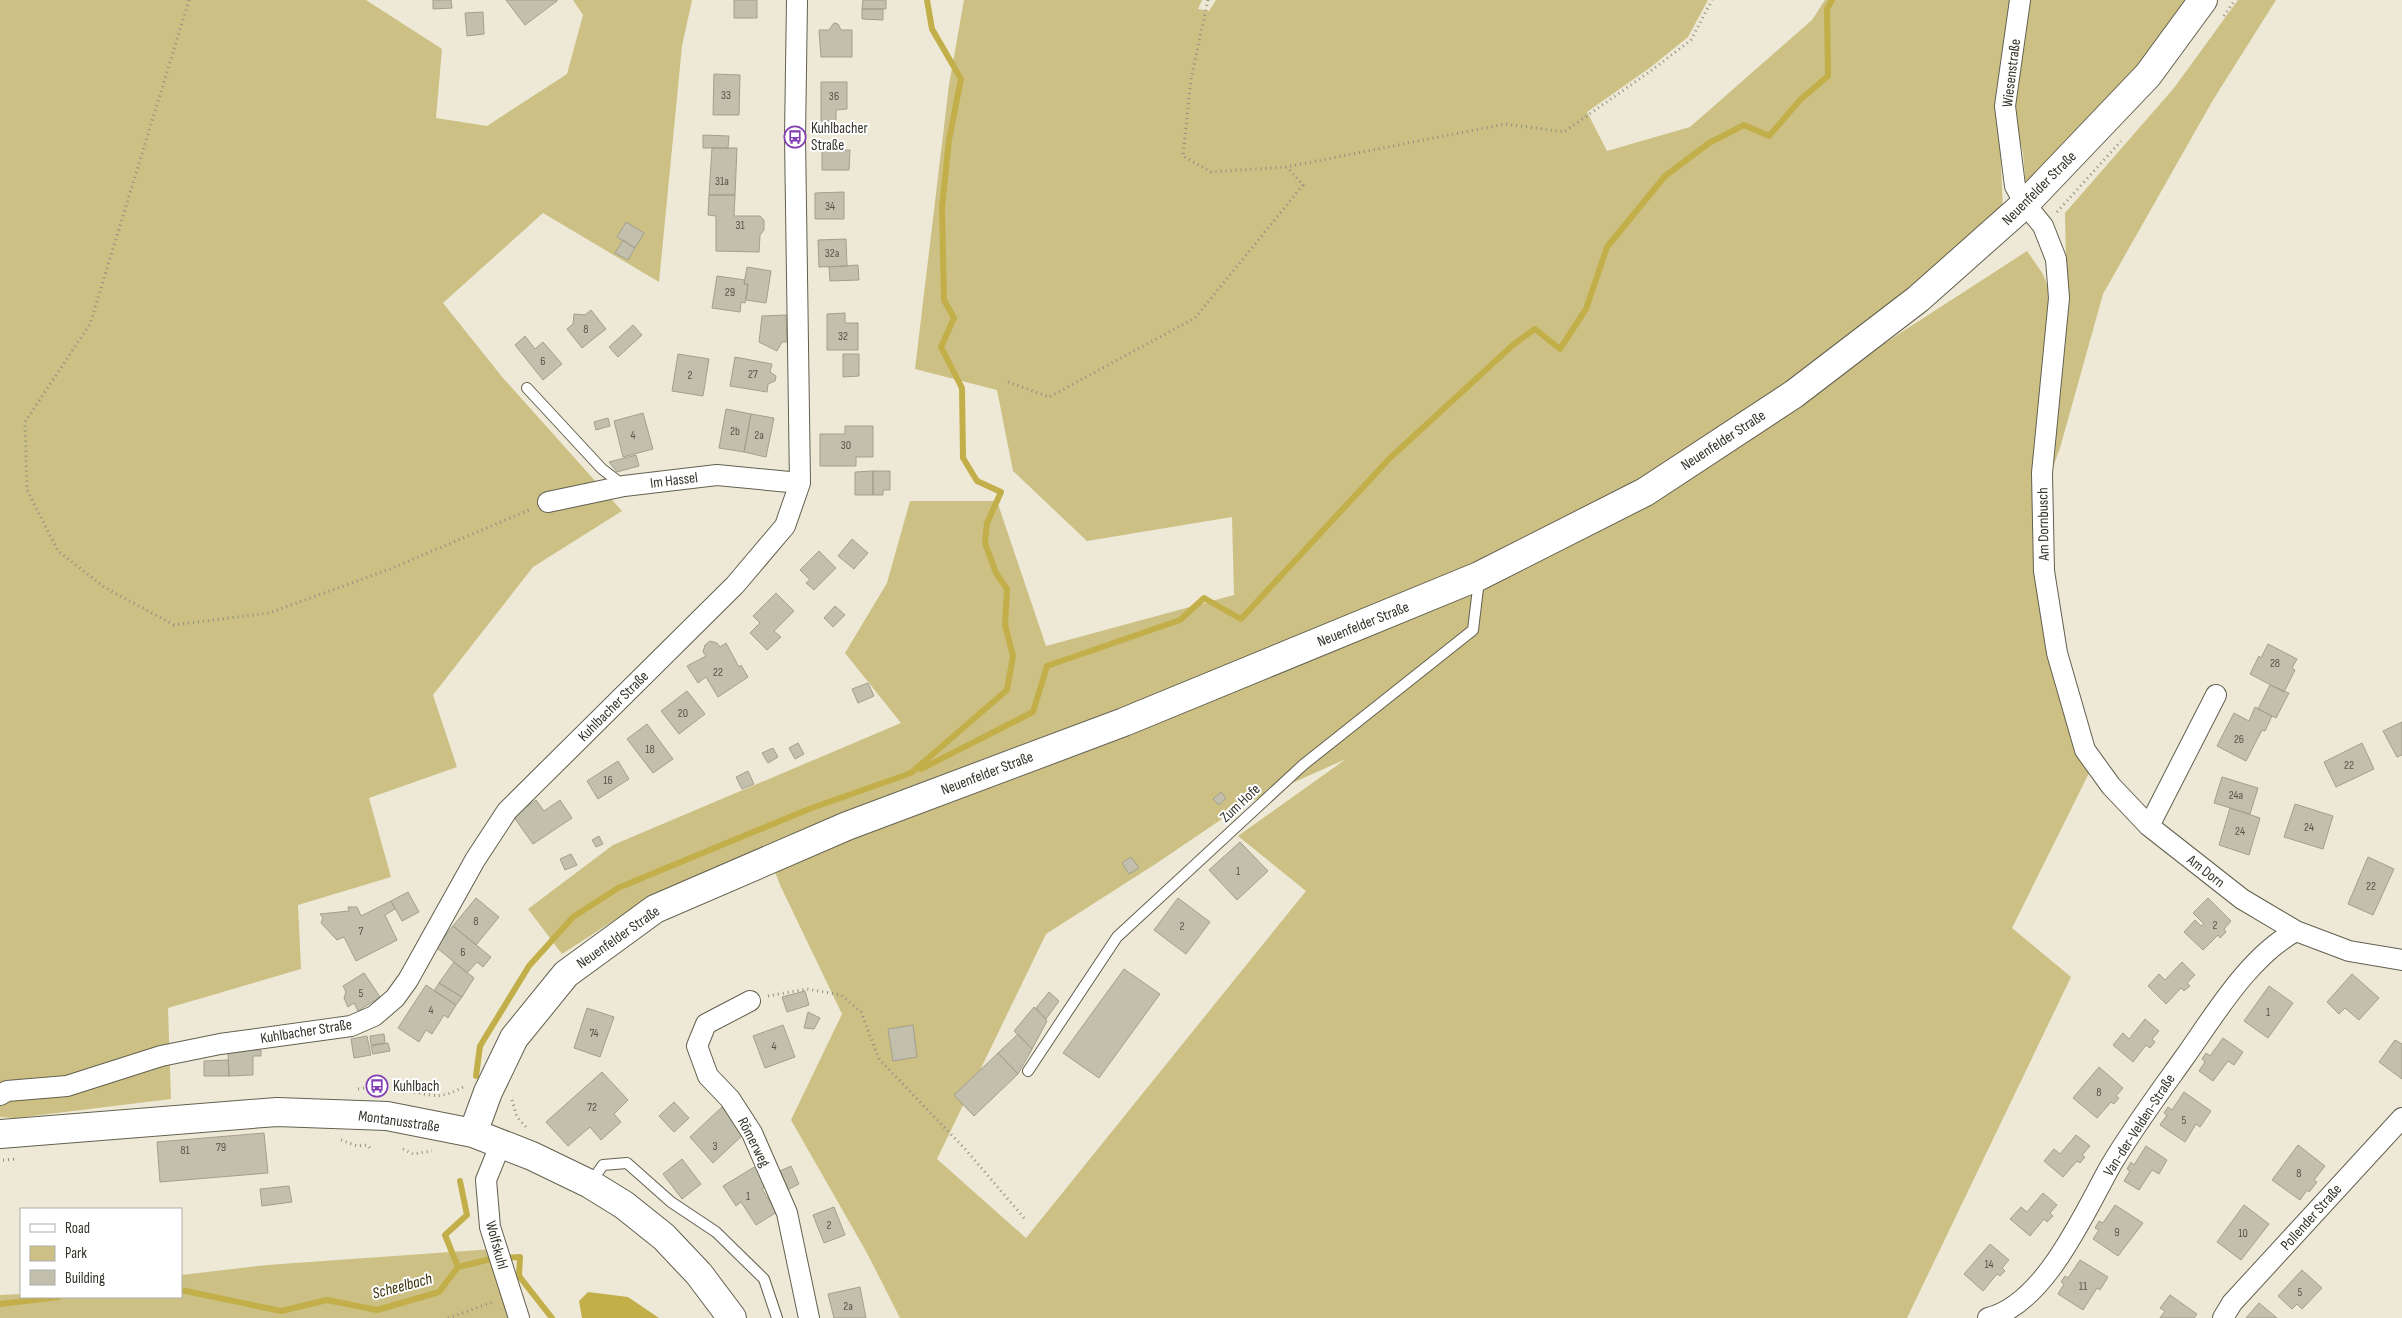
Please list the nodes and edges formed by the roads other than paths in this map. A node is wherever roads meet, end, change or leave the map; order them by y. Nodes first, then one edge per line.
1 (797, 0) edge
2 (2020, 0) edge
3 (2204, 0) edge
4 (2025, 204) junction
5 (527, 388) dead end
6 (800, 483) junction
7 (624, 486) junction
8 (548, 502) road end
9 (1479, 576) junction
10 (2216, 695) dead end
11 (2149, 826) junction
12 (2296, 931) junction
13 (2402, 960) edge
14 (750, 1001) road end
15 (1028, 1071) dead end
16 (0, 1095) edge
17 (2402, 1118) edge
18 (473, 1133) junction
19 (0, 1134) edge
20 (501, 1143) junction
21 (590, 1184) junction
22 (519, 1318) edge
23 (732, 1318) edge
24 (777, 1318) edge
25 (809, 1318) edge
26 (1988, 1318) edge
27 (2223, 1318) edge

1 - 6 street, Kuhlbacher Straße
2 - 4 street, Wiesenstraße
3 - 4 main road, Neuenfelder Straße
4 - 9 main road, Neuenfelder Straße
4 - 11 street, Am Dornbusch
5 - 7 lane
6 - 7 street, Im Hassel
6 - 16 street, Kuhlbacher Straße
7 - 8 street, Im Hassel
9 - 15 lane, Zum Hofe
9 - 18 main road, Neuenfelder Straße
10 - 11 street
11 - 12 street, Am Dorn
12 - 13 street, Am Dorn
12 - 26 street, Van-der-Velden-Straße
14 - 25 street, Römerweg
17 - 27 street, Pollender Straße
18 - 19 main road, Montanusstraße
18 - 20 main road, Montanusstraße
20 - 21 main road, Montanusstraße
20 - 22 street, Wolfskuhl
21 - 23 main road, Montanusstraße
21 - 24 lane

